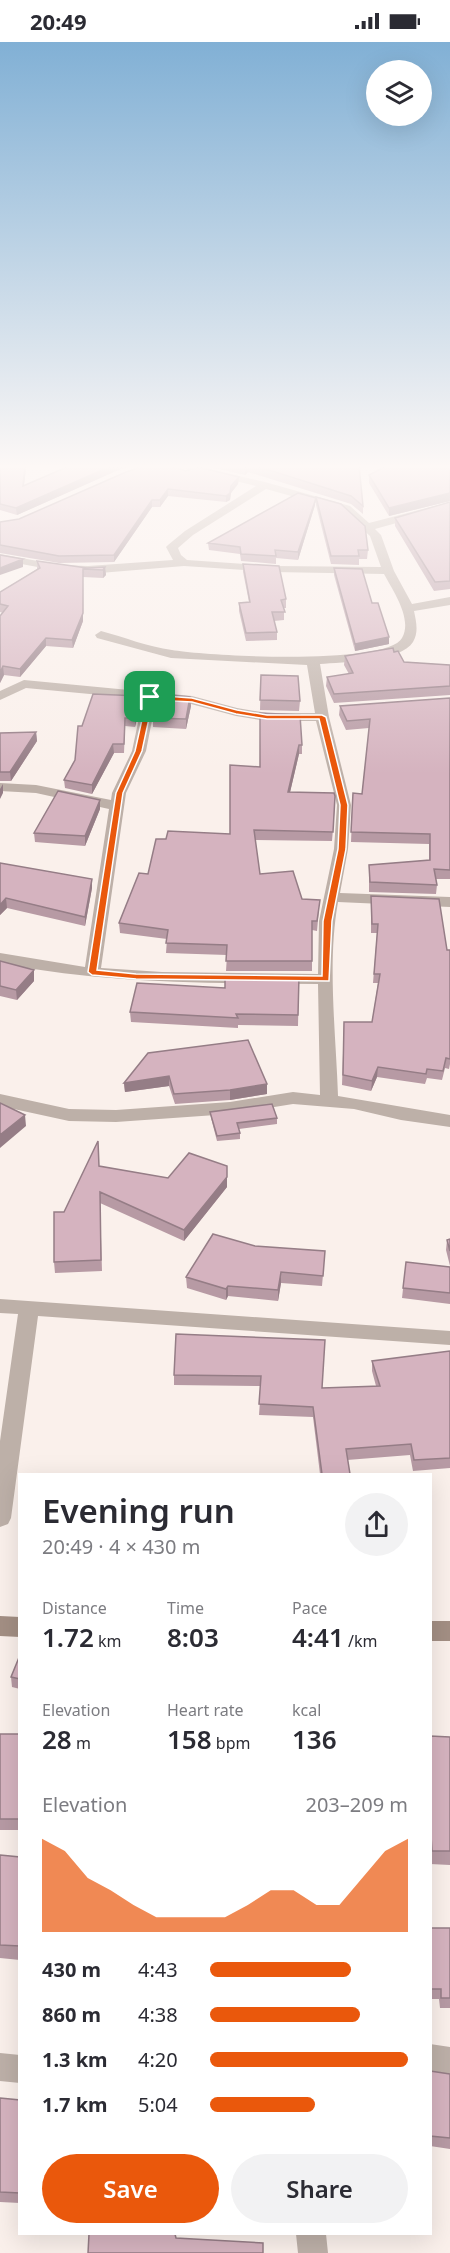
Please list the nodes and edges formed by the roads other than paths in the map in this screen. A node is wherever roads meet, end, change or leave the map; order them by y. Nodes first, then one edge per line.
1 (61, 567) edge
2 (127, 567) edge
3 (247, 567) edge
4 (387, 567) edge
5 (388, 571) junction
6 (450, 601) edge
7 (408, 608) junction
8 (101, 635) dead end
9 (313, 661) junction
10 (0, 696) edge
11 (150, 697) junction
12 (325, 712) junction
13 (0, 787) edge
14 (117, 806) junction
15 (332, 897) junction
16 (450, 902) edge
17 (0, 958) edge
18 (92, 972) junction
19 (326, 979) junction
20 (0, 1100) edge
21 (330, 1101) junction
22 (450, 1120) edge
23 (0, 1306) edge
24 (29, 1307) junction
25 (450, 1338) edge
26 (0, 1518) edge
27 (0, 1626) edge
28 (18, 1627) edge
29 (432, 1631) edge
30 (450, 1631) edge
31 (432, 2058) edge
32 (450, 2061) edge
33 (0, 2067) edge
34 (18, 2069) edge
35 (311, 2235) edge
36 (313, 2253) edge

1 - 2 street
3 - 5 street
4 - 5 street
5 - 7 street
6 - 7 street
7 - 9 street
8 - 9 street
9 - 12 street
10 - 11 street
11 - 12 street
11 - 14 street
12 - 15 street
13 - 14 street
14 - 18 street
15 - 16 street
15 - 19 street
17 - 18 street
18 - 19 street
19 - 21 street
20 - 21 street
21 - 22 street
23 - 24 street
24 - 25 street
24 - 26 street
27 - 28 street
29 - 30 street
31 - 32 street
33 - 34 street
35 - 36 street

